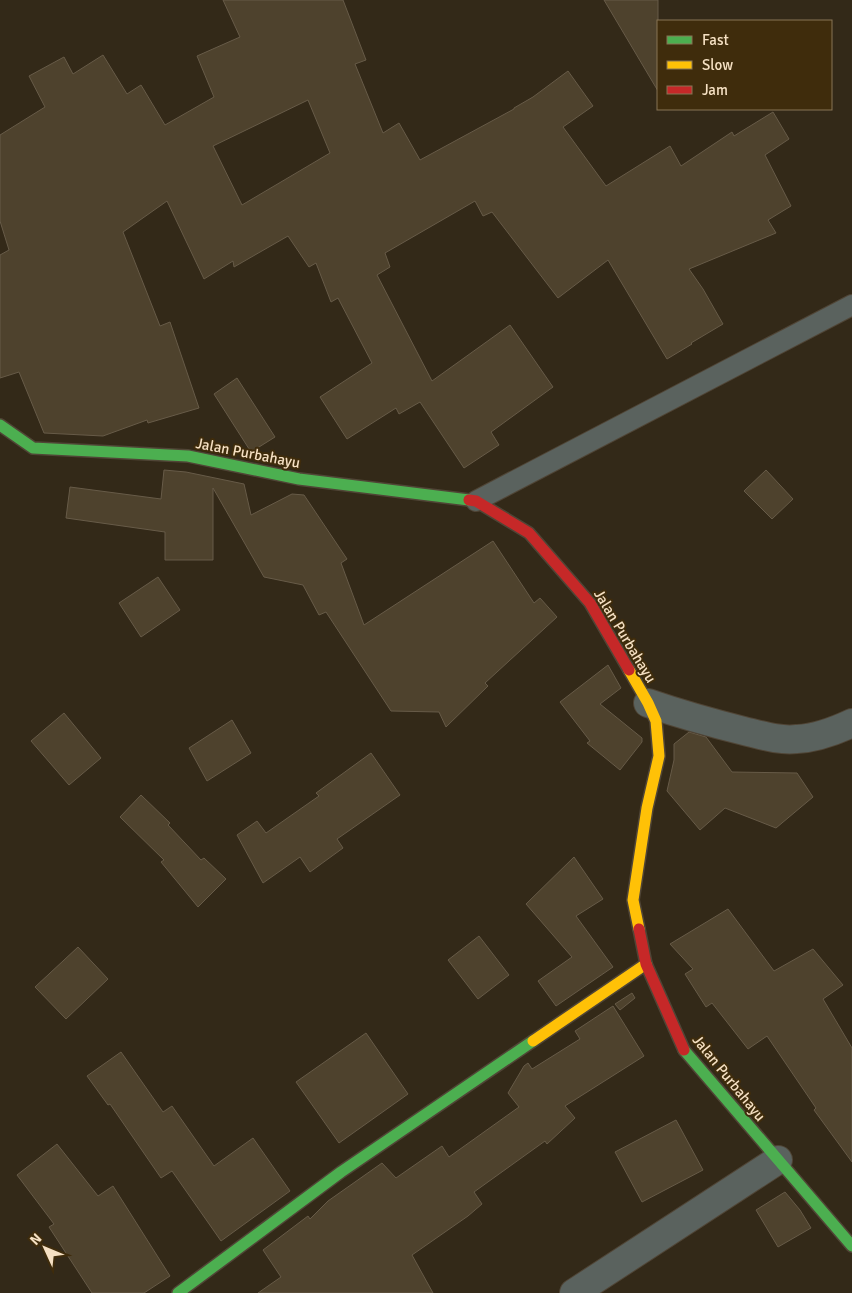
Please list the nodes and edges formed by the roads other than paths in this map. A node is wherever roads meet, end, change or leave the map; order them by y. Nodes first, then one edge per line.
1 (852, 305) edge
2 (0, 425) edge
3 (476, 501) junction
4 (648, 703) junction
5 (852, 723) edge
6 (646, 964) junction
7 (778, 1160) junction
8 (852, 1246) edge
9 (186, 1291) edge
10 (574, 1293) edge

1 - 3 lane
2 - 3 street, Jalan Purbahayu
3 - 4 street, Jalan Purbahayu
4 - 5 street
4 - 6 street, Jalan Purbahayu
6 - 7 street, Jalan Purbahayu
6 - 9 street
7 - 8 street, Jalan Purbahayu
7 - 10 street

